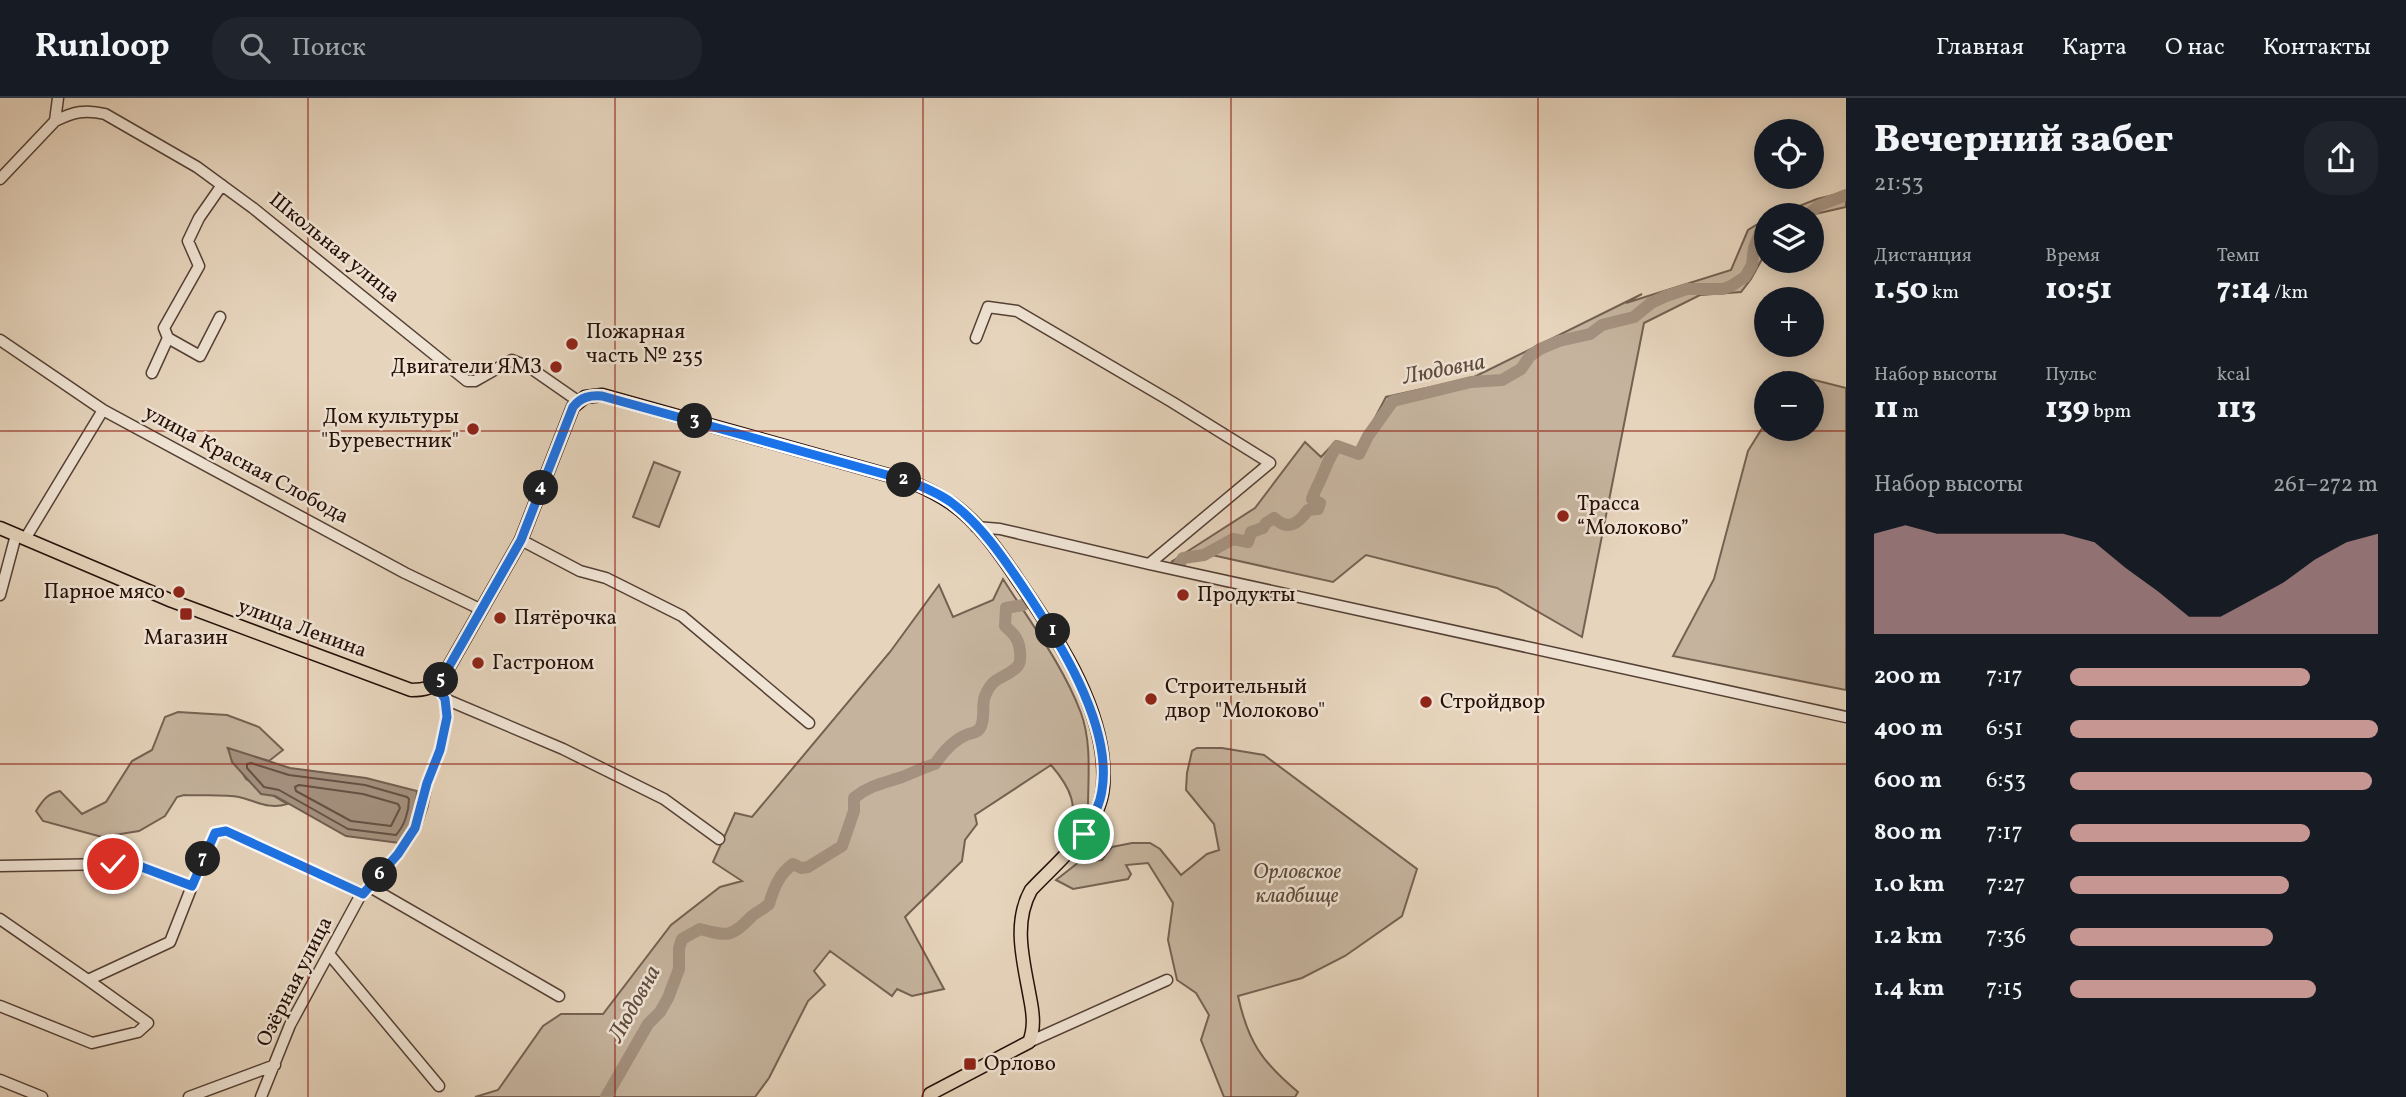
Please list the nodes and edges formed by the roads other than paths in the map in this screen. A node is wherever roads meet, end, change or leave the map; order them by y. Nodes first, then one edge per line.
1 (58, 98) edge
2 (55, 121) junction
3 (0, 179) edge
4 (222, 185) junction
5 (220, 317) dead end
6 (168, 338) junction
7 (976, 338) dead end
8 (0, 340) edge
9 (152, 373) dead end
10 (578, 401) junction
11 (103, 410) junction
12 (976, 527) junction
13 (0, 528) edge
14 (20, 537) junction
15 (521, 540) junction
16 (1149, 564) junction
17 (0, 595) edge
18 (482, 610) junction
19 (436, 685) junction
20 (445, 699) junction
21 (1846, 718) edge
22 (810, 723) dead end
23 (719, 839) dead end
24 (0, 866) edge
25 (192, 886) junction
26 (366, 891) junction
27 (0, 919) edge
28 (329, 954) junction
29 (88, 979) junction
30 (1167, 980) dead end
31 (559, 996) dead end
32 (0, 1006) edge
33 (1029, 1042) junction
34 (275, 1065) junction
35 (0, 1080) edge
36 (439, 1086) dead end
37 (928, 1096) edge
38 (42, 1097) edge
39 (189, 1097) edge
40 (261, 1097) edge

1 - 2 street
2 - 3 street
2 - 4 street, Школьная улица
4 - 6 street
4 - 10 street, Школьная улица
5 - 6 street
6 - 9 street
7 - 16 street
8 - 11 street, улица Красная Слобода
10 - 12 main road
10 - 15 main road
11 - 14 street
11 - 18 street, улица Красная Слобода
12 - 16 street
12 - 33 main road
13 - 14 main road, улица Ленина
14 - 17 street
14 - 19 main road, улица Ленина
15 - 18 main road
15 - 22 street
16 - 21 street
18 - 19 main road
19 - 20 street
20 - 23 street
20 - 26 street, Озёрная улица
24 - 25 street
25 - 26 street
25 - 29 street
26 - 28 street, Озёрная улица
26 - 31 street
27 - 29 street
28 - 34 street, Озёрная улица
28 - 36 street
29 - 32 street
30 - 33 street
33 - 37 main road
34 - 39 street
34 - 40 street, Озёрная улица
35 - 38 street

